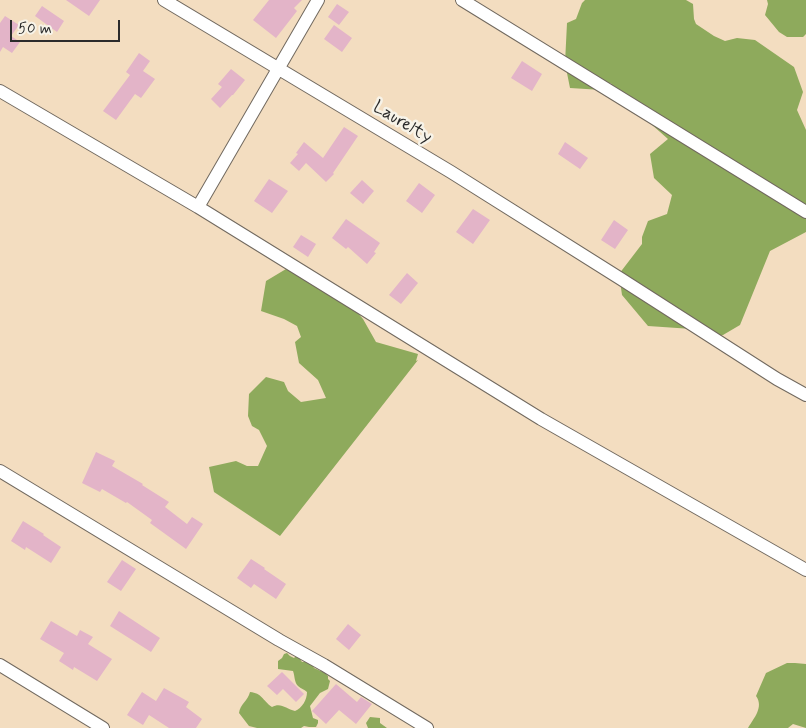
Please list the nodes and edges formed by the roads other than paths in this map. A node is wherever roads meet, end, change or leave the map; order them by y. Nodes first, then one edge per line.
1 (164, 0) edge
2 (318, 0) edge
3 (462, 0) edge
4 (278, 68) junction
5 (0, 91) edge
6 (198, 207) junction
7 (806, 212) edge
8 (806, 395) edge
9 (0, 471) edge
10 (806, 570) edge
11 (0, 665) edge
12 (103, 728) edge
13 (427, 728) edge

1 - 4 street, Laurelty
2 - 4 street
3 - 7 street
4 - 6 street
4 - 8 street, Laurelty
5 - 6 street
6 - 10 street
9 - 13 street
11 - 12 street

